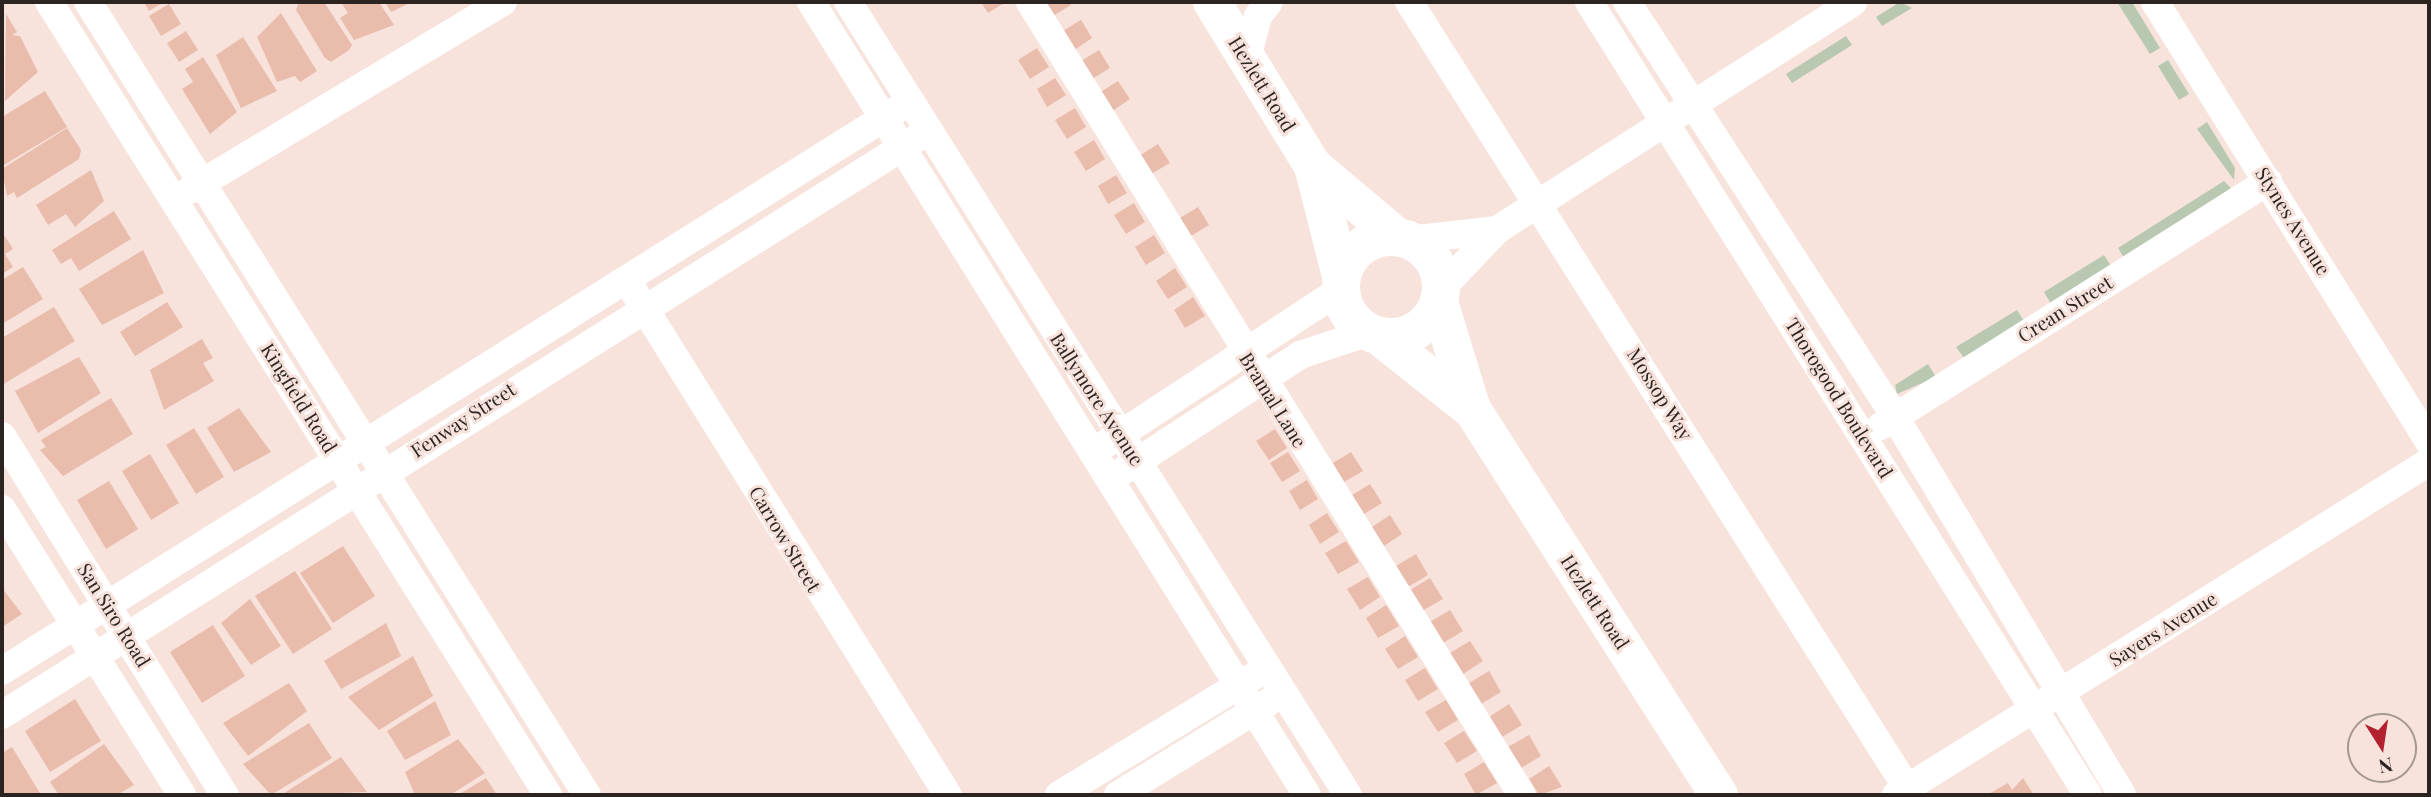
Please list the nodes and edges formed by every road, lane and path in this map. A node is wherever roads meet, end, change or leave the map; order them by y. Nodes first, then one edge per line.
1 (49, 2) edge
2 (88, 2) edge
3 (503, 2) edge
4 (811, 2) edge
5 (848, 2) edge
6 (1030, 2) edge
7 (1212, 2) edge
8 (1409, 2) edge
9 (1589, 2) edge
10 (1627, 2) edge
11 (1853, 2) edge
12 (2155, 2) edge
13 (1268, 3) edge
14 (1247, 58) junction
15 (909, 102) junction
16 (1693, 103) junction
17 (883, 117) junction
18 (1664, 121) junction
19 (928, 131) junction
20 (901, 146) junction
21 (1313, 166) junction
22 (205, 181) junction
23 (2267, 181) junction
24 (174, 200) junction
25 (1540, 202) junction
26 (1497, 230) junction
27 (1403, 238) junction
28 (627, 279) junction
29 (1341, 283) junction
30 (1440, 296) junction
31 (642, 306) junction
32 (1374, 334) junction
33 (1245, 355) junction
34 (1260, 378) junction
35 (1472, 409) junction
36 (1895, 417) junction
37 (1120, 435) junction
38 (2, 436) edge
39 (1864, 437) junction
40 (367, 440) junction
41 (2429, 442) edge
42 (1093, 452) junction
43 (338, 459) junction
44 (1137, 461) junction
45 (2429, 462) edge
46 (386, 470) junction
47 (1111, 479) junction
48 (356, 488) junction
49 (2, 509) edge
50 (108, 606) junction
51 (74, 627) junction
52 (128, 637) junction
53 (94, 657) junction
54 (1269, 667) junction
55 (2, 671) edge
56 (1238, 684) junction
57 (1285, 693) junction
58 (2059, 694) junction
59 (1255, 710) junction
60 (2033, 710) junction
61 (2, 715) edge
62 (1902, 792) edge
63 (182, 795) edge
64 (225, 795) edge
65 (548, 795) edge
66 (587, 795) edge
67 (948, 795) edge
68 (1059, 795) edge
69 (1118, 795) edge
70 (1307, 795) edge
71 (1348, 795) edge
72 (1522, 795) edge
73 (1719, 795) edge
74 (2088, 795) edge
75 (2122, 795) edge

1 - 24 street, Kingfield Road
2 - 22 street, Kingfield Road
3 - 22 street
4 - 17 street, Ballymore Avenue
5 - 15 street, Ballymore Avenue
6 - 33 street, Bramal Lane
7 - 14 main road, Hezlett Road
8 - 25 street, Mossop Way
9 - 18 street, Thorogood Boulevard
10 - 16 street, Thorogood Boulevard
11 - 16 street
12 - 23 street, Stynes Avenue
13 - 14 street
14 - 21 main road, Hezlett Road
15 - 17 street, Fenway Street
15 - 19 street, Ballymore Avenue
16 - 18 street
16 - 36 street, Thorogood Boulevard
17 - 20 street, Ballymore Avenue
17 - 28 street, Fenway Street
18 - 25 street
18 - 39 street, Thorogood Boulevard
19 - 20 street, Fenway Street
19 - 37 street, Ballymore Avenue
20 - 31 street, Fenway Street
20 - 42 street, Ballymore Avenue
21 - 27 main road, Hezlett Road
21 - 29 main road, Hezlett Road
22 - 24 street
22 - 40 street, Kingfield Road
23 - 36 street, Crean Street
23 - 41 street, Stynes Avenue
24 - 43 street, Kingfield Road
25 - 26 street
25 - 62 street, Mossop Way
26 - 27 street
26 - 30 street
27 - 29 main road
27 - 30 main road
28 - 31 street, Carrow Street
28 - 40 street, Fenway Street
29 - 32 main road
29 - 33 street
30 - 32 main road
30 - 35 main road, Hezlett Road
31 - 46 street, Fenway Street
31 - 67 street, Carrow Street
32 - 34 street
32 - 35 main road, Hezlett Road
33 - 34 street, Bramal Lane
33 - 37 street
34 - 44 street
34 - 72 street, Bramal Lane
35 - 73 main road, Hezlett Road
36 - 39 street, Crean Street
36 - 58 street, Thorogood Boulevard
37 - 42 street
37 - 44 street, Ballymore Avenue
38 - 50 street, San Siro Road
39 - 60 street, Thorogood Boulevard
40 - 43 street, Fenway Street
40 - 46 street, Kingfield Road
42 - 47 street, Ballymore Avenue
43 - 48 street, Kingfield Road
43 - 50 street, Fenway Street
44 - 47 street
44 - 54 street, Ballymore Avenue
45 - 58 street, Sayers Avenue
46 - 48 street, Fenway Street
46 - 66 street, Kingfield Road
47 - 56 street, Ballymore Avenue
48 - 52 street, Fenway Street
48 - 65 street, Kingfield Road
49 - 51 street, San Siro Road
50 - 51 street, Fenway Street
50 - 52 street, San Siro Road
51 - 53 street, San Siro Road
51 - 55 street, Fenway Street
52 - 53 street, Fenway Street
52 - 64 street, San Siro Road
53 - 61 street, Fenway Street
53 - 63 street, San Siro Road
54 - 56 street
54 - 57 street, Ballymore Avenue
56 - 59 street, Ballymore Avenue
56 - 68 street
57 - 59 street
57 - 71 street, Ballymore Avenue
58 - 60 street, Sayers Avenue
58 - 75 street, Thorogood Boulevard
59 - 69 street
59 - 70 street, Ballymore Avenue
60 - 62 street, Sayers Avenue
60 - 74 street, Thorogood Boulevard

